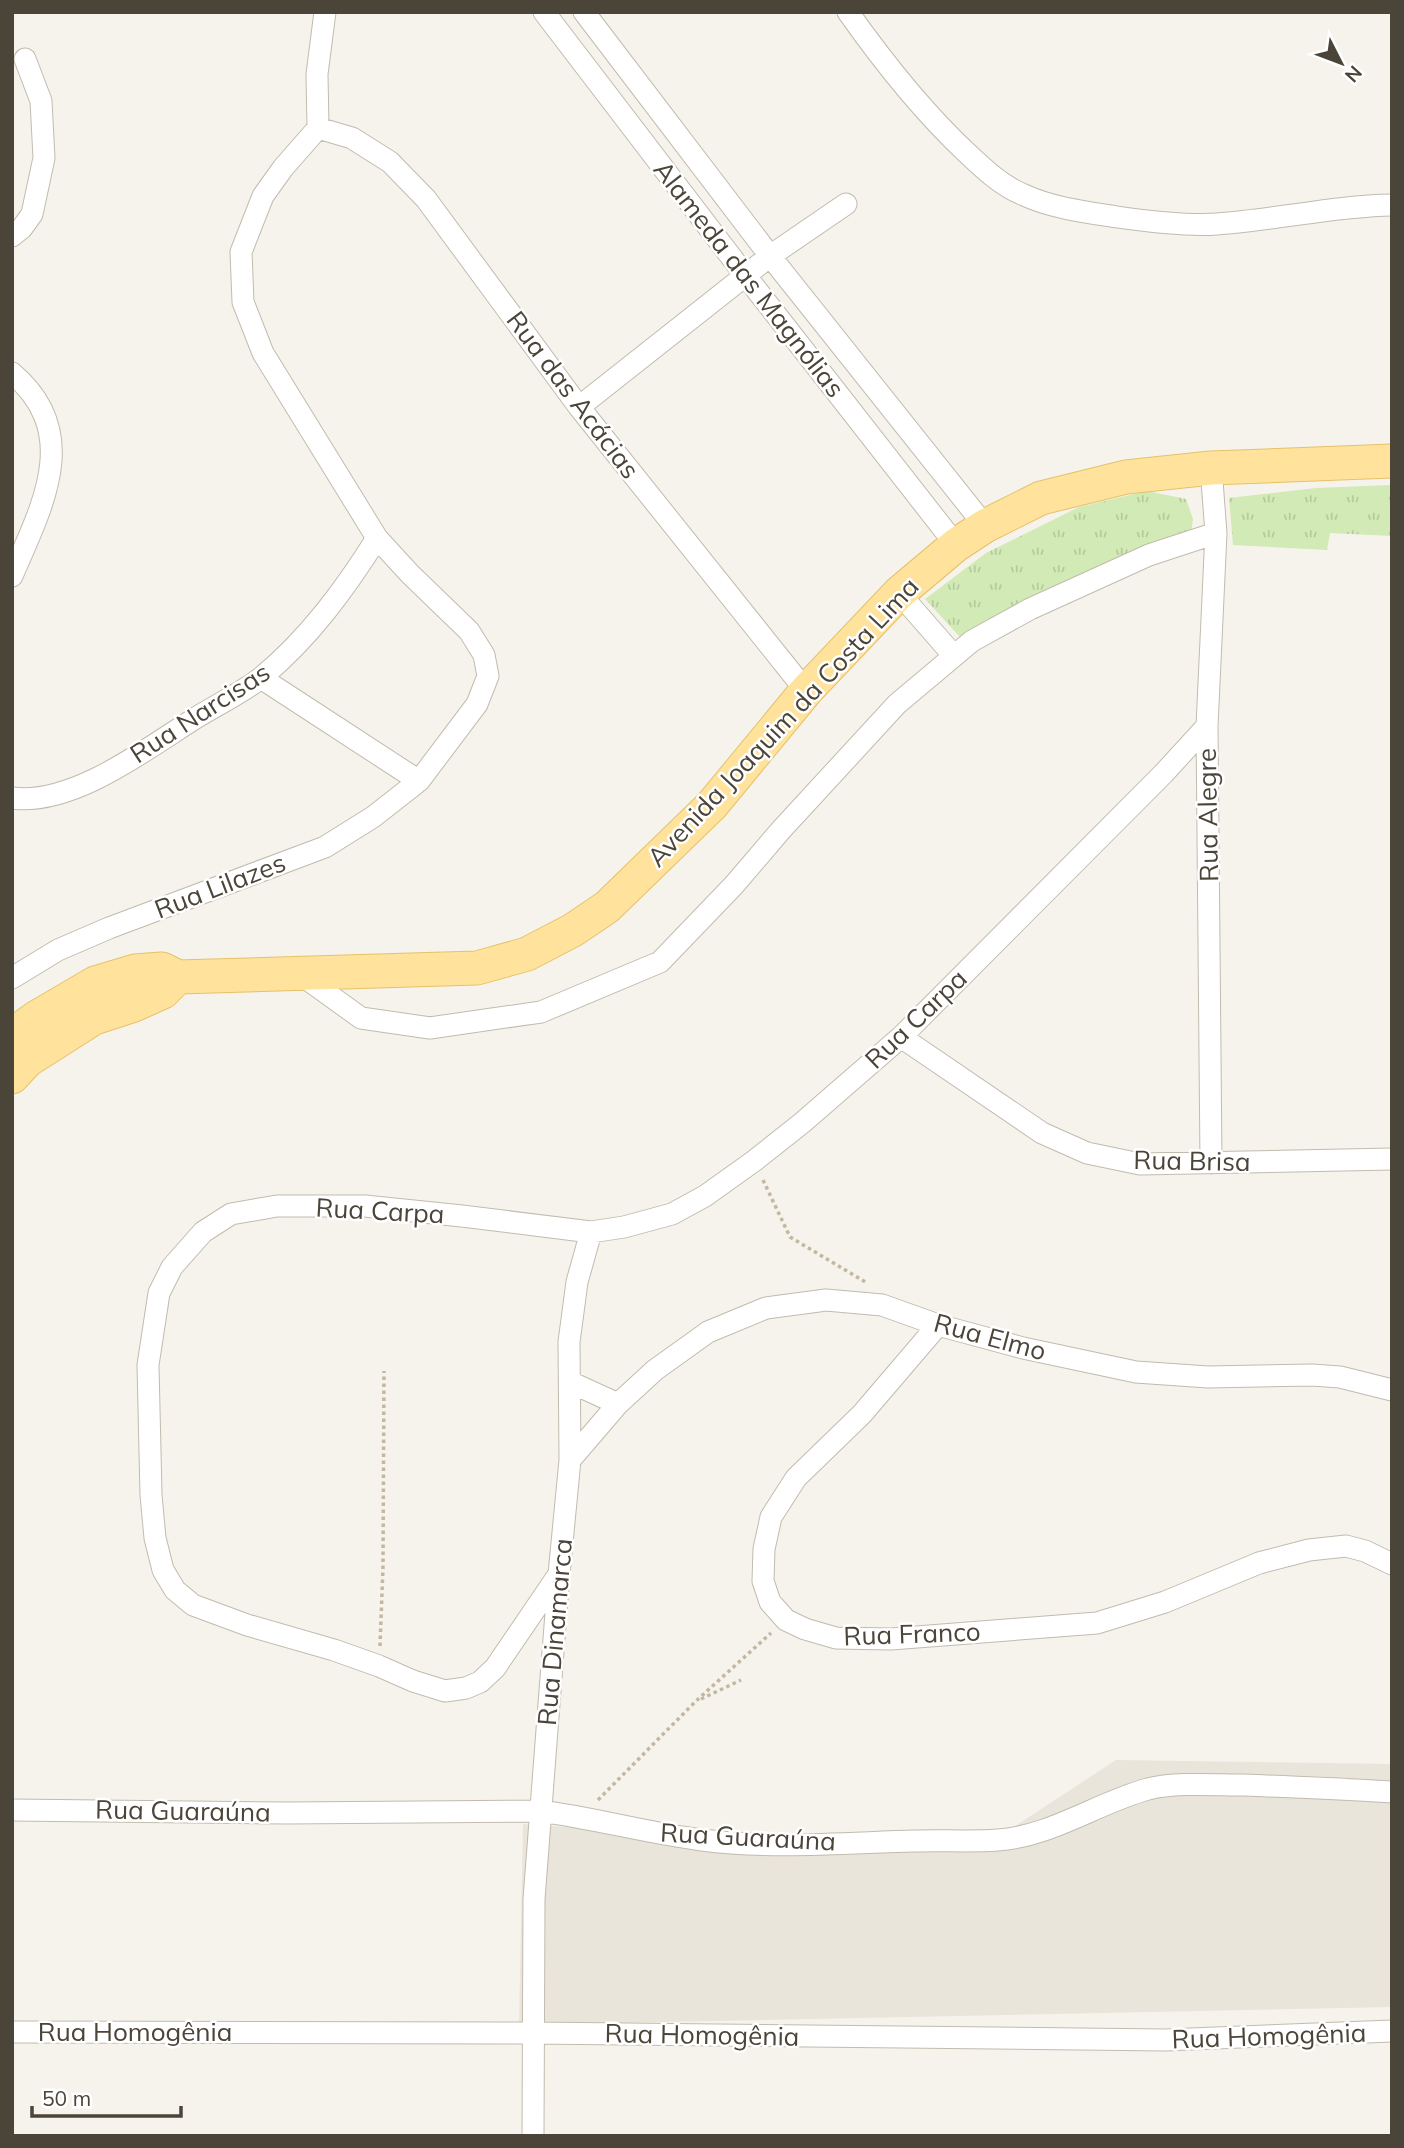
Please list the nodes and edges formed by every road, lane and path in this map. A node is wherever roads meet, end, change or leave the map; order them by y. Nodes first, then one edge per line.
1 (325, 12) edge
2 (544, 12) edge
3 (584, 12) edge
4 (848, 12) edge
5 (25, 60) dead end
6 (646, 94) junction
7 (622, 114) junction
8 (318, 128) junction
9 (846, 204) dead end
10 (1392, 205) edge
11 (12, 236) edge
12 (770, 256) junction
13 (745, 275) junction
14 (12, 373) edge
15 (579, 407) junction
16 (1392, 461) edge
17 (1211, 468) junction
18 (985, 526) junction
19 (1216, 533) junction
20 (377, 538) junction
21 (956, 545) junction
22 (12, 576) edge
23 (899, 593) junction
24 (954, 656) junction
25 (261, 678) junction
26 (806, 691) junction
27 (1207, 726) junction
28 (419, 781) junction
29 (12, 798) edge
30 (300, 974) junction
31 (178, 977) junction
32 (12, 978) edge
33 (12, 1035) edge
34 (901, 1037) junction
35 (12, 1077) edge
36 (1392, 1159) edge
37 (754, 1161) junction
38 (1211, 1163) junction
39 (591, 1232) junction
40 (872, 1286) dead end
41 (938, 1325) junction
42 (384, 1371) dead end
43 (569, 1382) junction
44 (1392, 1390) edge
45 (618, 1404) junction
46 (570, 1460) junction
47 (1392, 1564) edge
48 (559, 1574) junction
49 (786, 1620) junction
50 (379, 1666) junction
51 (741, 1681) dead end
52 (696, 1702) junction
53 (1392, 1793) edge
54 (12, 1810) edge
55 (540, 1811) junction
56 (582, 1816) junction
57 (1392, 2031) edge
58 (12, 2032) edge
59 (533, 2033) junction
60 (533, 2136) edge

1 - 8 street
2 - 7 street, Alameda das Magnólias
3 - 6 street, Alameda das Magnólias
4 - 10 street
5 - 11 street
6 - 7 street
6 - 12 street, Alameda das Magnólias
7 - 13 street, Alameda das Magnólias
8 - 15 street, Rua das Acácias
8 - 20 street, Rua Lilazes
9 - 12 street
12 - 13 street
12 - 18 street, Alameda das Magnólias
13 - 15 street
13 - 21 street, Alameda das Magnólias
14 - 22 street
15 - 26 street, Rua das Acácias
16 - 17 main road, Avenida Joaquim da Costa Lima
17 - 18 main road, Avenida Joaquim da Costa Lima
17 - 19 street, Rua Alegre
18 - 21 main road, Avenida Joaquim da Costa Lima
19 - 24 street
19 - 27 street, Rua Alegre
20 - 25 street, Rua Narcisas
20 - 28 street, Rua Lilazes
21 - 23 main road, Avenida Joaquim da Costa Lima
23 - 24 street
23 - 26 main road, Avenida Joaquim da Costa Lima
24 - 30 street
25 - 28 street
25 - 29 street, Rua Narcisas
26 - 30 main road, Avenida Joaquim da Costa Lima
27 - 34 street, Rua Carpa
27 - 38 street, Rua Alegre
28 - 32 street, Rua Lilazes
30 - 31 main road, Avenida Joaquim da Costa Lima
31 - 33 main road, Avenida Joaquim da Costa Lima
31 - 35 main road
34 - 37 street, Rua Carpa
34 - 38 street, Rua Brisa
36 - 38 street, Rua Brisa
37 - 39 street, Rua Carpa
37 - 40 path
39 - 43 street, Rua Dinamarca
39 - 50 street, Rua Carpa
41 - 44 street, Rua Elmo
41 - 45 street, Rua Elmo
41 - 49 street
42 - 50 path
43 - 45 street
43 - 46 street, Rua Dinamarca
45 - 46 street, Rua Elmo
46 - 48 street, Rua Dinamarca
47 - 49 street, Rua Franco
48 - 50 street, Rua Carpa
48 - 55 street, Rua Dinamarca
49 - 52 path
51 - 52 path
52 - 56 path
53 - 56 street, Rua Guaraúna
54 - 55 street, Rua Guaraúna
55 - 56 street, Rua Guaraúna
55 - 59 street, Rua Dinamarca
57 - 59 street, Rua Homogênia
58 - 59 street, Rua Homogênia
59 - 60 street, Rua Dinamarca

